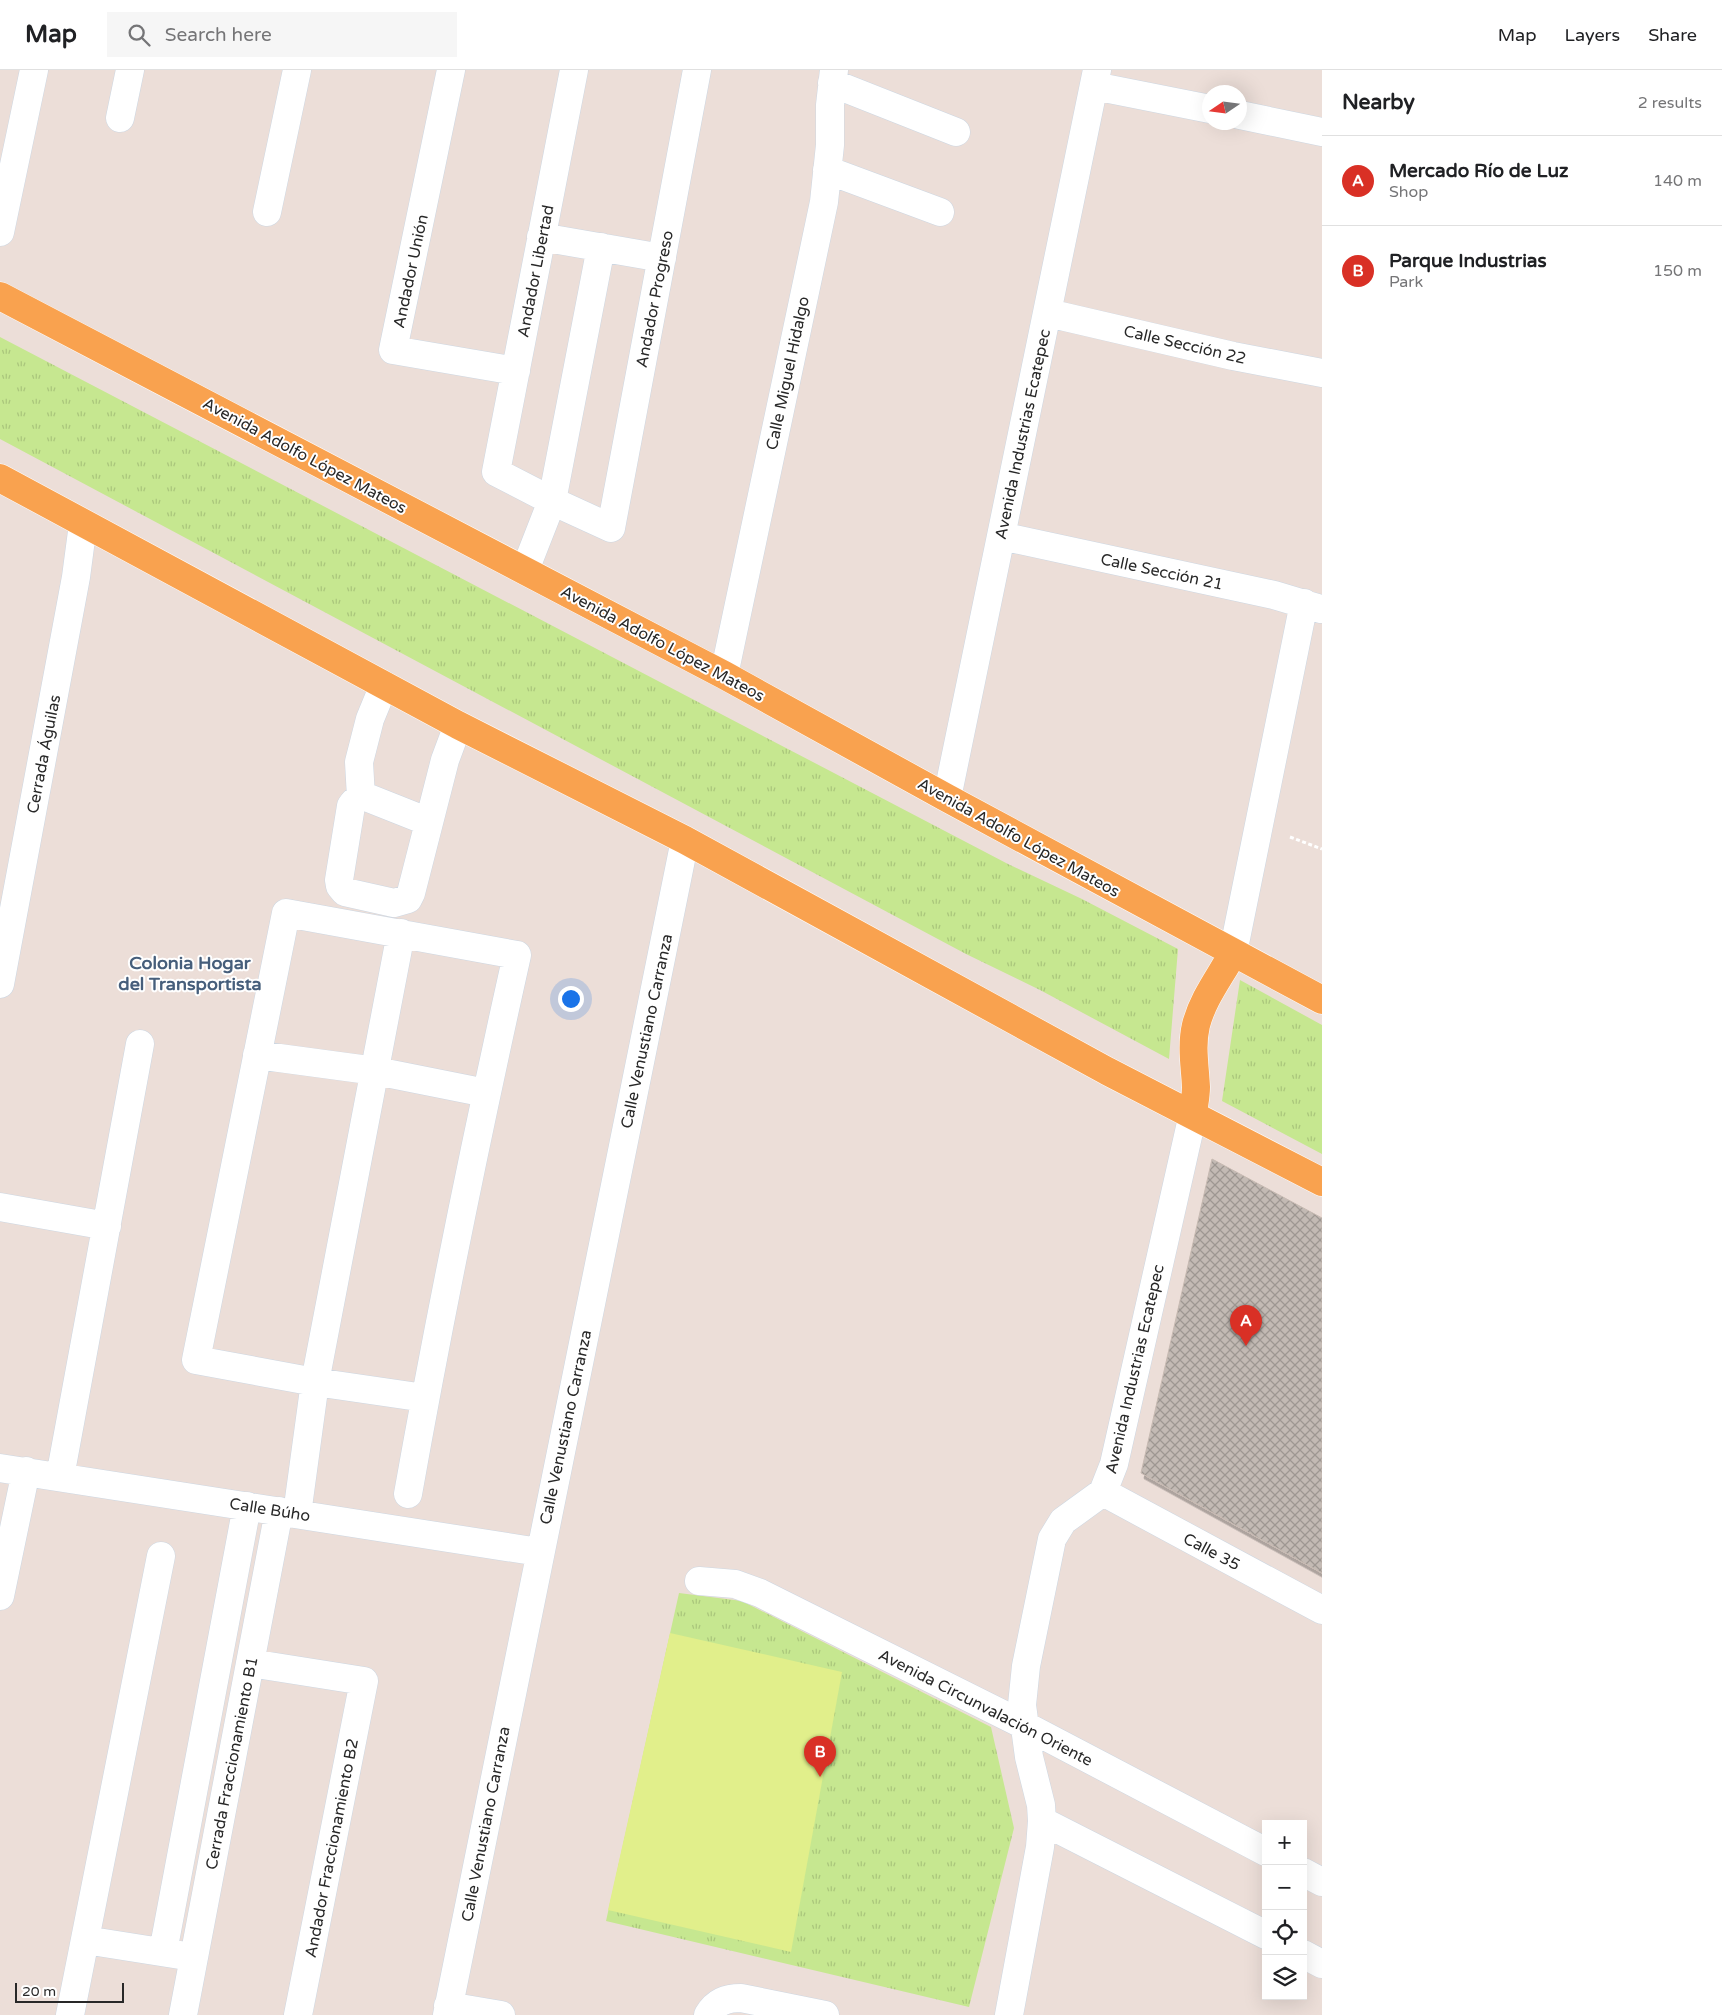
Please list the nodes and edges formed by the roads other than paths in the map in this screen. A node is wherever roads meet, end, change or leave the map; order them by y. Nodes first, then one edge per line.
1 (34, 70) edge
2 (130, 70) edge
3 (296, 70) edge
4 (450, 70) edge
5 (574, 70) edge
6 (697, 70) edge
7 (833, 76) edge
8 (1096, 78) edge
9 (1202, 107) edge
10 (1247, 116) edge
11 (120, 118) dead end
12 (956, 132) dead end
13 (1322, 132) edge
14 (828, 170) junction
15 (266, 212) dead end
16 (940, 212) dead end
17 (0, 232) edge
18 (541, 237) junction
19 (600, 247) junction
20 (662, 258) junction
21 (0, 296) edge
22 (1048, 313) junction
23 (516, 371) junction
24 (1322, 373) edge
25 (0, 478) edge
26 (552, 501) junction
27 (83, 524) junction
28 (1001, 536) junction
29 (525, 570) junction
30 (1313, 606) edge
31 (724, 675) junction
32 (384, 685) junction
33 (458, 725) junction
34 (361, 797) junction
35 (947, 798) junction
36 (429, 822) junction
37 (685, 840) junction
38 (401, 933) junction
39 (1233, 953) junction
40 (0, 984) edge
41 (1322, 1000) edge
42 (140, 1044) dead end
43 (257, 1055) junction
44 (376, 1071) junction
45 (486, 1093) junction
46 (1193, 1114) junction
47 (1322, 1182) edge
48 (0, 1207) edge
49 (107, 1226) junction
50 (315, 1382) junction
51 (425, 1398) junction
52 (0, 1468) edge
53 (26, 1471) junction
54 (60, 1477) junction
55 (1103, 1492) junction
56 (408, 1494) dead end
57 (247, 1506) junction
58 (288, 1512) junction
59 (539, 1552) junction
60 (161, 1556) dead end
61 (699, 1581) dead end
62 (0, 1596) edge
63 (1322, 1610) edge
64 (250, 1663) junction
65 (1024, 1725) junction
66 (1042, 1821) junction
67 (1262, 1850) edge
68 (1307, 1874) edge
69 (1322, 1882) edge
70 (1262, 1933) edge
71 (85, 1940) junction
72 (163, 1952) junction
73 (1305, 1955) edge
74 (194, 1958) junction
75 (1322, 1964) edge
76 (448, 2010) edge
77 (70, 2015) edge
78 (183, 2015) edge
79 (298, 2015) edge
80 (501, 2015) edge
81 (708, 2015) edge
82 (825, 2015) edge
83 (1009, 2015) edge

1 - 17 street
2 - 11 street
3 - 15 street
4 - 23 street, Andador Unión
5 - 18 street, Andador Libertad
6 - 20 street, Andador Progreso
7 - 12 street
7 - 14 street, Calle Miguel Hidalgo
8 - 9 street
8 - 22 street, Avenida Industrias Ecatepec
10 - 13 street
14 - 16 street
14 - 31 street, Calle Miguel Hidalgo
18 - 19 street
18 - 23 street, Andador Libertad
19 - 20 street
19 - 26 street
20 - 26 street, Andador Progreso
21 - 29 main road, Avenida Adolfo López Mateos
22 - 24 street, Calle Sección 22
22 - 28 street, Avenida Industrias Ecatepec
23 - 26 street, Andador Libertad
25 - 27 main road
26 - 29 street
27 - 32 main road
27 - 40 street, Cerrada Águilas
28 - 30 street, Calle Sección 21
28 - 35 street, Avenida Industrias Ecatepec
29 - 31 main road, Avenida Adolfo López Mateos
30 - 39 street
31 - 35 main road, Avenida Adolfo López Mateos
32 - 33 main road
32 - 34 street
33 - 36 street
33 - 37 main road
34 - 36 street
34 - 36 street
35 - 39 main road, Avenida Adolfo López Mateos
37 - 46 main road
37 - 59 street, Calle Venustiano Carranza
38 - 43 street
38 - 44 street, Cerrada Fraccionamiento B1
38 - 45 street
39 - 41 main road, Avenida Adolfo López Mateos
39 - 46 main road
42 - 49 street
43 - 44 street
43 - 50 street
44 - 45 street
44 - 50 street, Cerrada Fraccionamiento B1
45 - 51 street
46 - 47 main road
46 - 55 street, Avenida Industrias Ecatepec
48 - 49 street
49 - 54 street
50 - 51 street
50 - 58 street, Cerrada Fraccionamiento B1
51 - 56 street
52 - 53 street, Calle Búho
53 - 54 street, Calle Búho
53 - 62 street
54 - 57 street, Calle Búho
55 - 63 street, Calle 35
55 - 65 street, Avenida Industrias Ecatepec
57 - 58 street, Calle Búho
57 - 72 street
58 - 59 street, Calle Búho
58 - 64 street, Cerrada Fraccionamiento B1
59 - 76 street, Calle Venustiano Carranza
60 - 71 street
61 - 65 street, Avenida Circunvalación Oriente
64 - 74 street, Cerrada Fraccionamiento B1
64 - 79 street, Andador Fraccionamiento B2
65 - 66 street, Avenida Industrias Ecatepec
65 - 67 street, Avenida Circunvalación Oriente
66 - 70 street
66 - 83 street, Avenida Industrias Ecatepec
68 - 69 street
71 - 72 street
71 - 77 street
72 - 74 street
73 - 75 street
74 - 78 street, Cerrada Fraccionamiento B1
76 - 80 street
81 - 82 street

